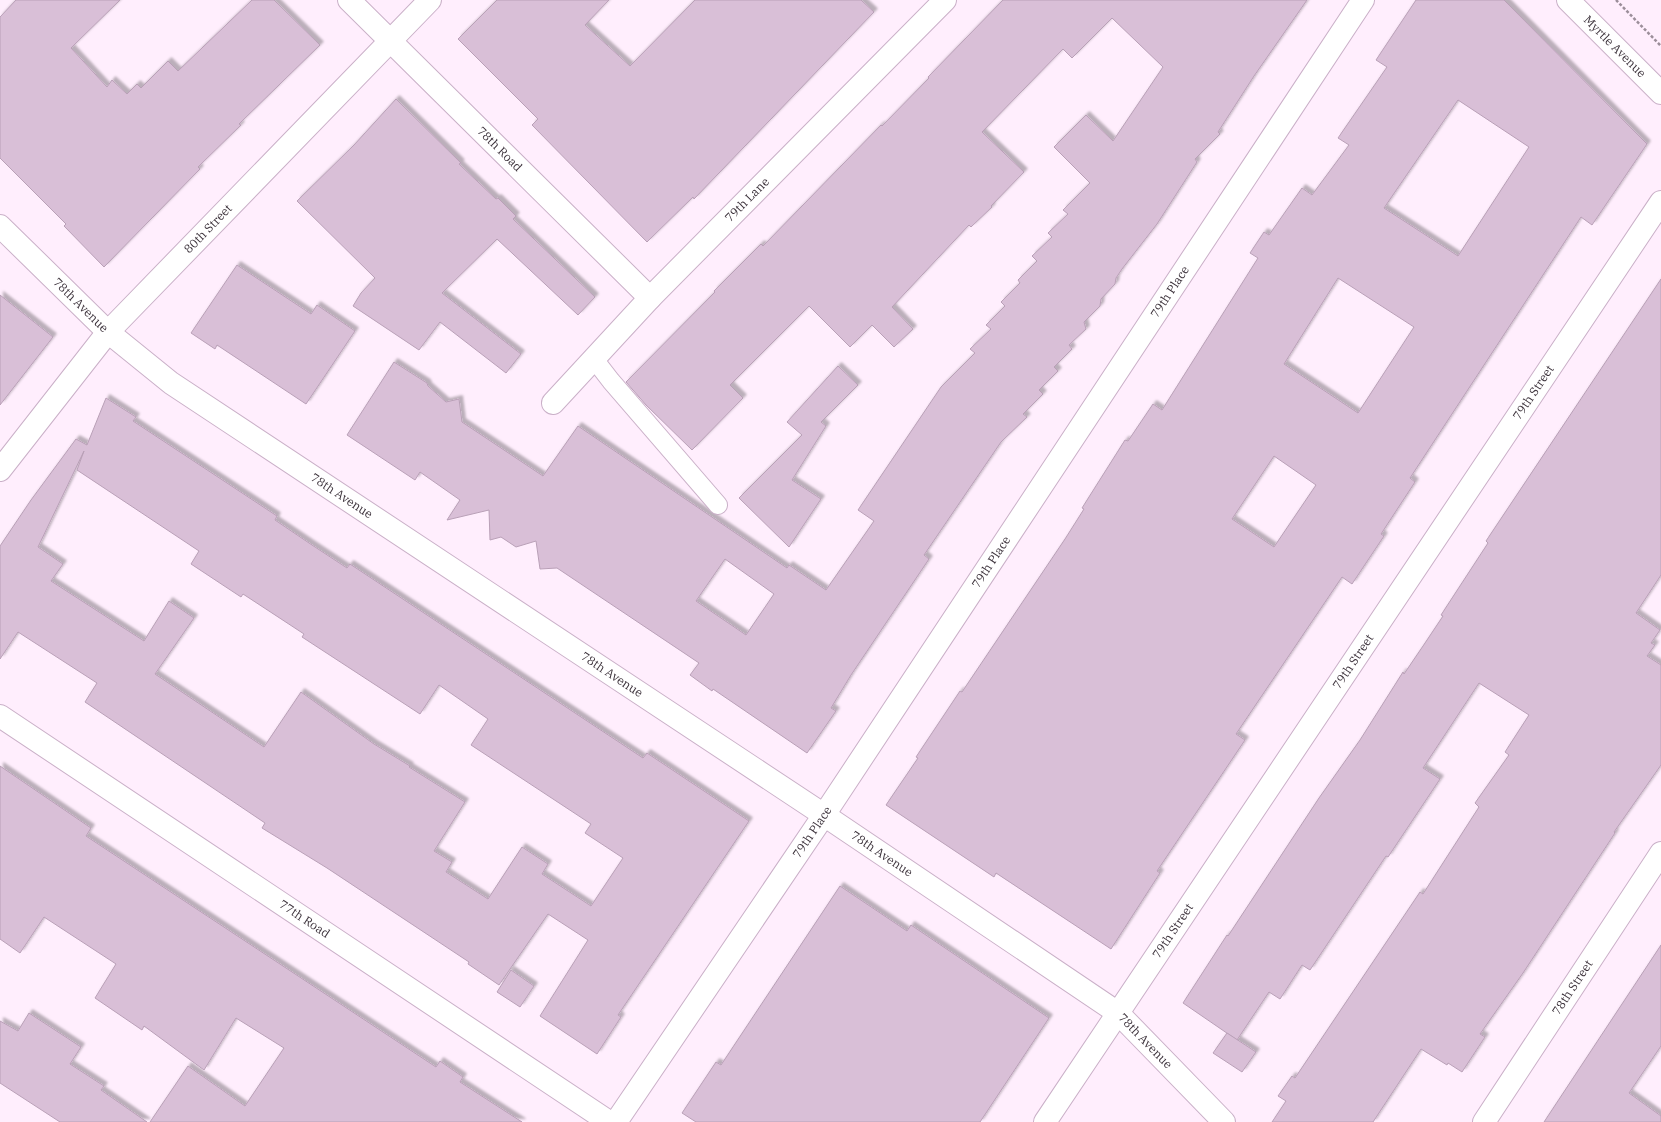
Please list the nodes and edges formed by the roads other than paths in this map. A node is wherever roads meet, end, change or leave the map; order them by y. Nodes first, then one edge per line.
1 (349, 0) edge
2 (430, 0) edge
3 (945, 0) edge
4 (1363, 0) edge
5 (1568, 0) edge
6 (389, 41) junction
7 (1661, 93) edge
8 (1661, 202) edge
9 (0, 226) edge
10 (650, 298) junction
11 (108, 332) junction
12 (594, 359) junction
13 (553, 403) dead end
14 (0, 470) edge
15 (718, 505) dead end
16 (0, 716) edge
17 (824, 814) junction
18 (1661, 853) edge
19 (1118, 1013) junction
20 (609, 1122) edge
21 (616, 1122) edge
22 (1045, 1122) edge
23 (1224, 1122) edge
24 (1484, 1122) edge

1 - 6 street, 78th Road
2 - 6 street, 80th Street
3 - 10 street, 79th Lane
4 - 17 street, 79th Place
5 - 7 street, Myrtle Avenue
6 - 10 street, 78th Road
6 - 11 street, 80th Street
8 - 19 street, 79th Street
9 - 11 street, 78th Avenue
10 - 12 street, 79th Lane
11 - 14 street, 80th Street
11 - 17 street, 78th Avenue
12 - 13 street, 79th Lane
12 - 15 lane
16 - 20 street, 77th Road
17 - 19 street, 78th Avenue
17 - 21 street, 79th Place
18 - 24 street, 78th Street
19 - 22 street, 79th Street
19 - 23 street, 78th Avenue

